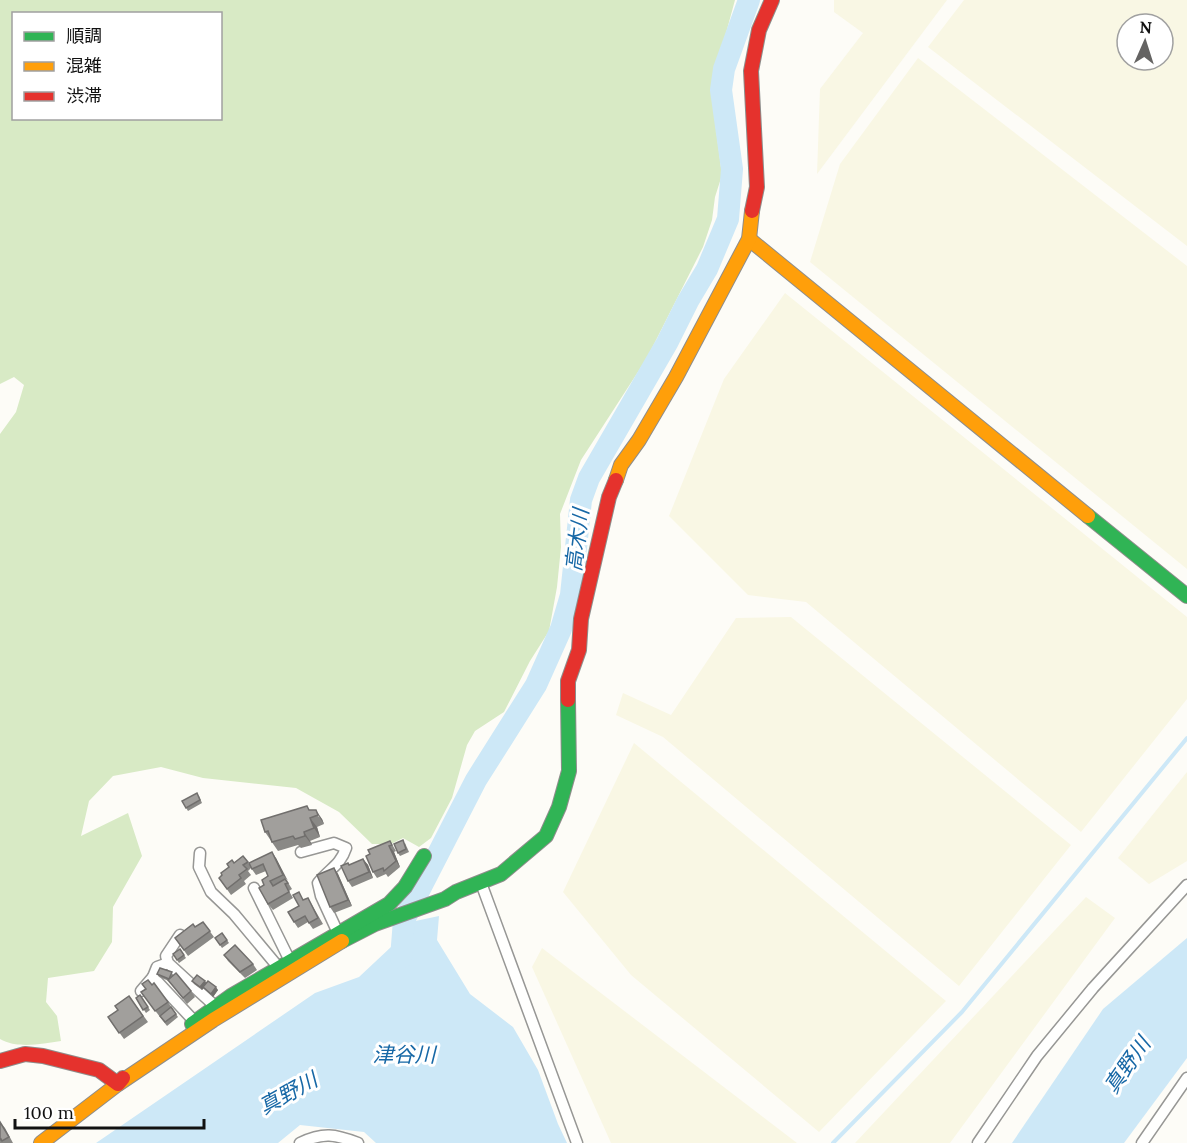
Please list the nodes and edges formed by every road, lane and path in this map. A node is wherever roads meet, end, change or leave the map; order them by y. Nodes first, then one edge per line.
1 (772, 0) edge
2 (749, 239) junction
3 (1187, 596) edge
4 (302, 852) dead end
5 (200, 853) dead end
6 (424, 856) dead end
7 (480, 882) junction
8 (1187, 885) edge
9 (254, 888) dead end
10 (338, 933) junction
11 (180, 935) edge
12 (168, 963) junction
13 (285, 965) junction
14 (153, 977) junction
15 (141, 991) edge
16 (216, 1007) junction
17 (195, 1022) junction
18 (0, 1062) edge
19 (1187, 1078) edge
20 (118, 1084) junction
21 (41, 1143) edge
22 (300, 1143) edge
23 (358, 1143) edge
24 (577, 1143) edge
25 (978, 1143) edge
26 (1142, 1143) edge

1 - 2 street
2 - 3 street
2 - 7 street
4 - 10 street
5 - 13 street
6 - 10 street
7 - 20 street
7 - 24 street
8 - 25 street
9 - 13 street
10 - 13 street
11 - 12 street
12 - 14 street
12 - 16 street
13 - 16 street
14 - 15 street
14 - 17 street
16 - 17 street
17 - 20 street
18 - 20 street
19 - 26 street
20 - 21 street
22 - 23 street

